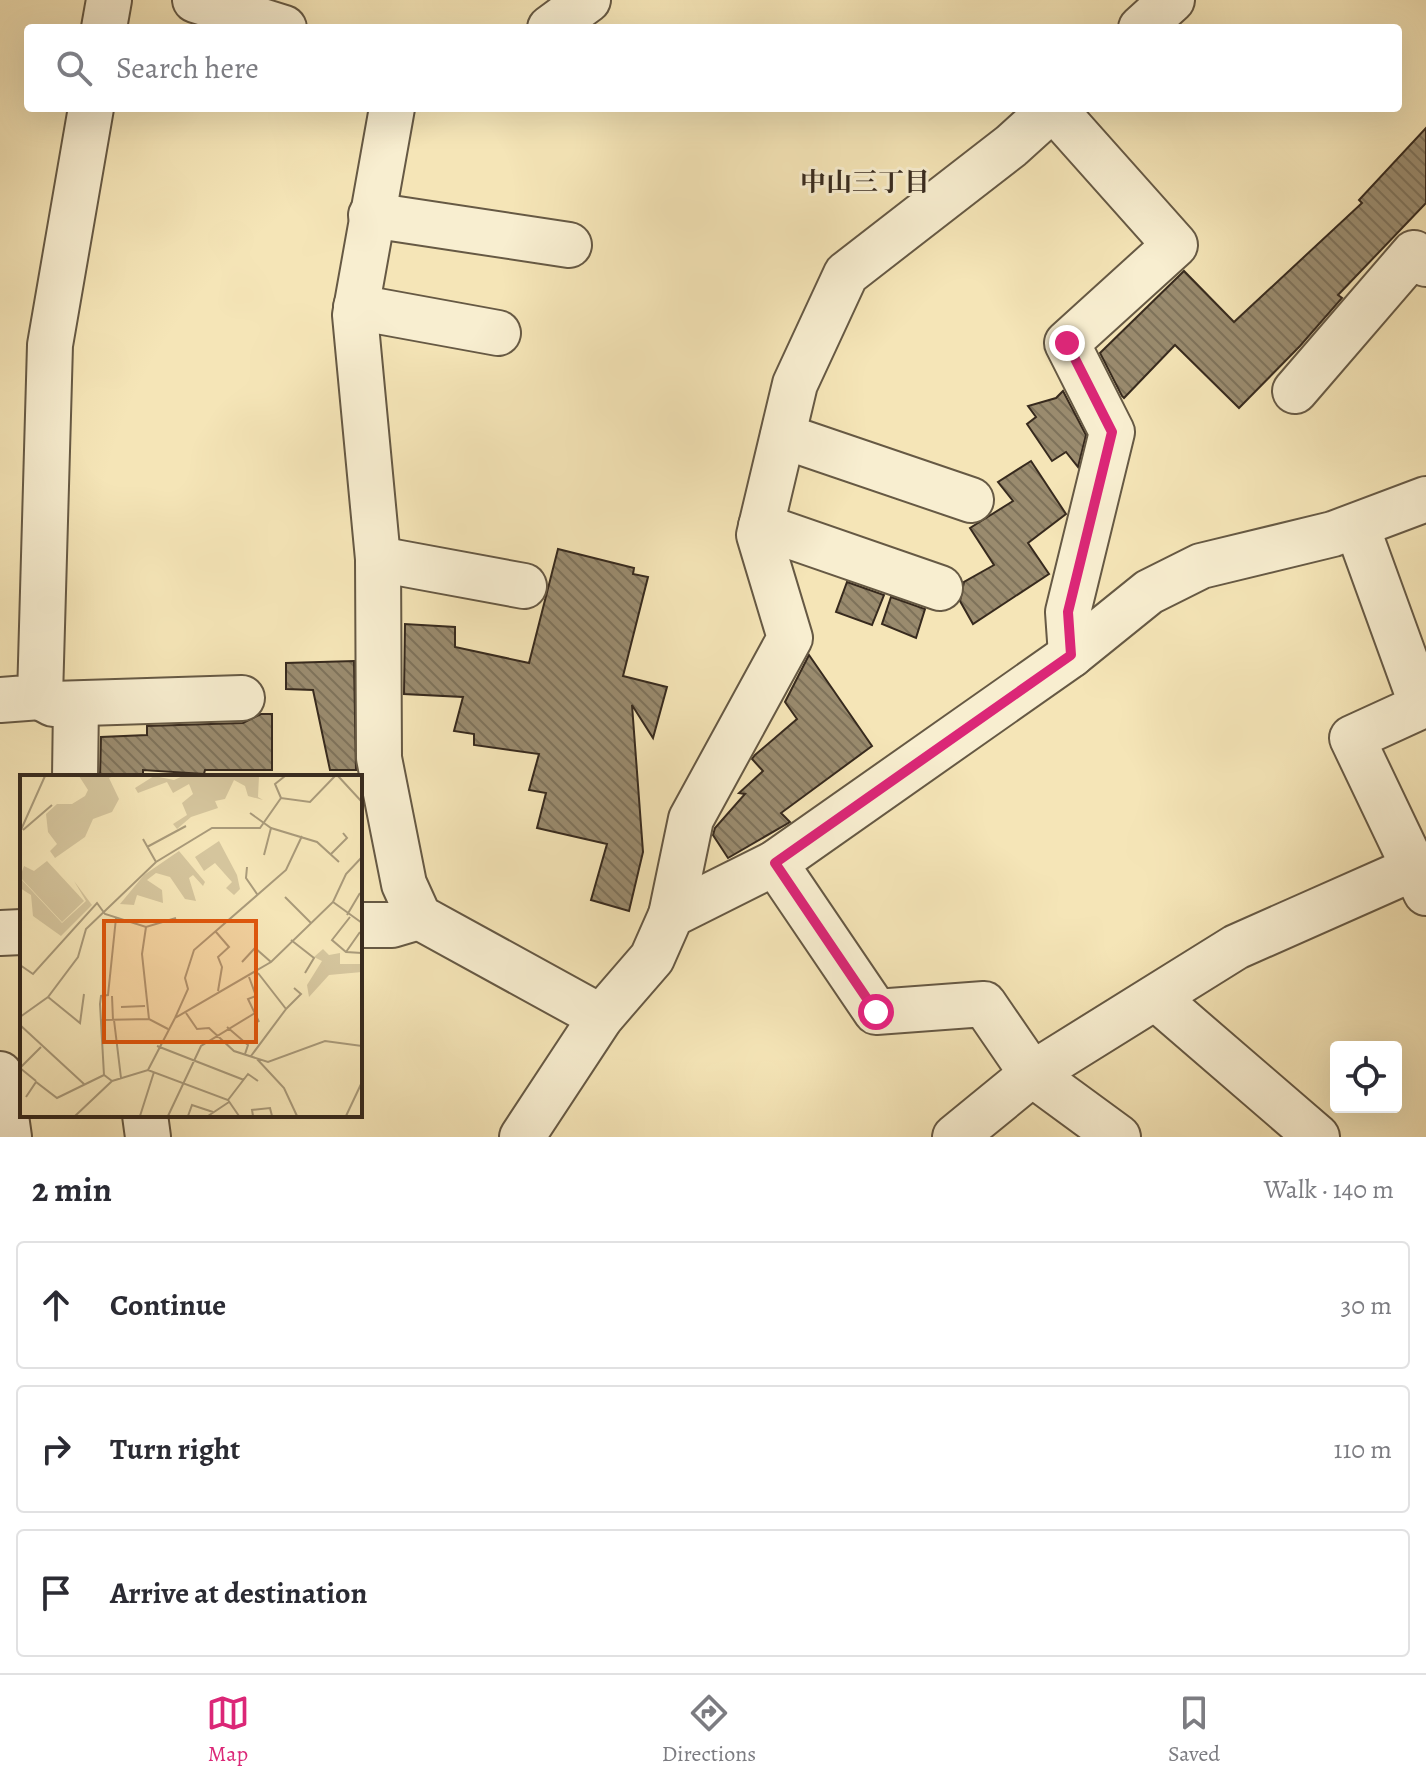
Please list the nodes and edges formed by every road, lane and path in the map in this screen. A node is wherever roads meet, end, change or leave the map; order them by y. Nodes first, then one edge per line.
1 (109, 0) edge
2 (195, 0) edge
3 (588, 0) edge
4 (1172, 0) edge
5 (105, 24) edge
6 (271, 24) edge
7 (555, 24) edge
8 (1145, 24) edge
9 (90, 112) edge
10 (391, 112) edge
11 (1049, 112) edge
12 (1057, 112) edge
13 (371, 215) junction
14 (569, 245) dead end
15 (1426, 264) edge
16 (356, 307) junction
17 (498, 333) dead end
18 (1295, 391) dead end
19 (783, 436) junction
20 (1426, 499) edge
21 (971, 500) dead end
22 (761, 526) junction
23 (1357, 527) junction
24 (378, 559) junction
25 (524, 586) dead end
26 (940, 588) dead end
27 (1071, 655) junction
28 (242, 698) dead end
29 (39, 701) edge
30 (74, 775) edge
31 (374, 801) edge
32 (775, 863) junction
33 (1419, 881) edge
34 (671, 915) junction
35 (419, 917) junction
36 (362, 925) edge
37 (20, 932) edge
38 (0, 933) edge
39 (1156, 998) junction
40 (601, 1017) junction
41 (0, 1074) edge
42 (1032, 1074) junction
43 (145, 1117) edge
44 (9, 1137) edge
45 (148, 1137) edge
46 (522, 1137) edge
47 (955, 1137) edge
48 (1118, 1137) edge
49 (1317, 1137) edge

1 - 5 street
2 - 6 street
3 - 7 street
4 - 8 street
9 - 29 street
10 - 13 street
11 - 19 street
12 - 27 street
13 - 14 street
13 - 16 street
15 - 18 street
16 - 17 street
16 - 24 street
19 - 21 street
19 - 22 street
20 - 23 street
22 - 26 street
22 - 34 street
23 - 27 street
23 - 33 street
24 - 25 street
24 - 31 street
27 - 32 street
28 - 29 street
29 - 30 street
31 - 35 street
32 - 34 street
32 - 42 street
33 - 39 street
34 - 40 street
35 - 36 street
35 - 40 street
37 - 38 street
39 - 42 street
39 - 49 street
40 - 46 street
41 - 44 street
42 - 47 street
42 - 48 street
43 - 45 street

